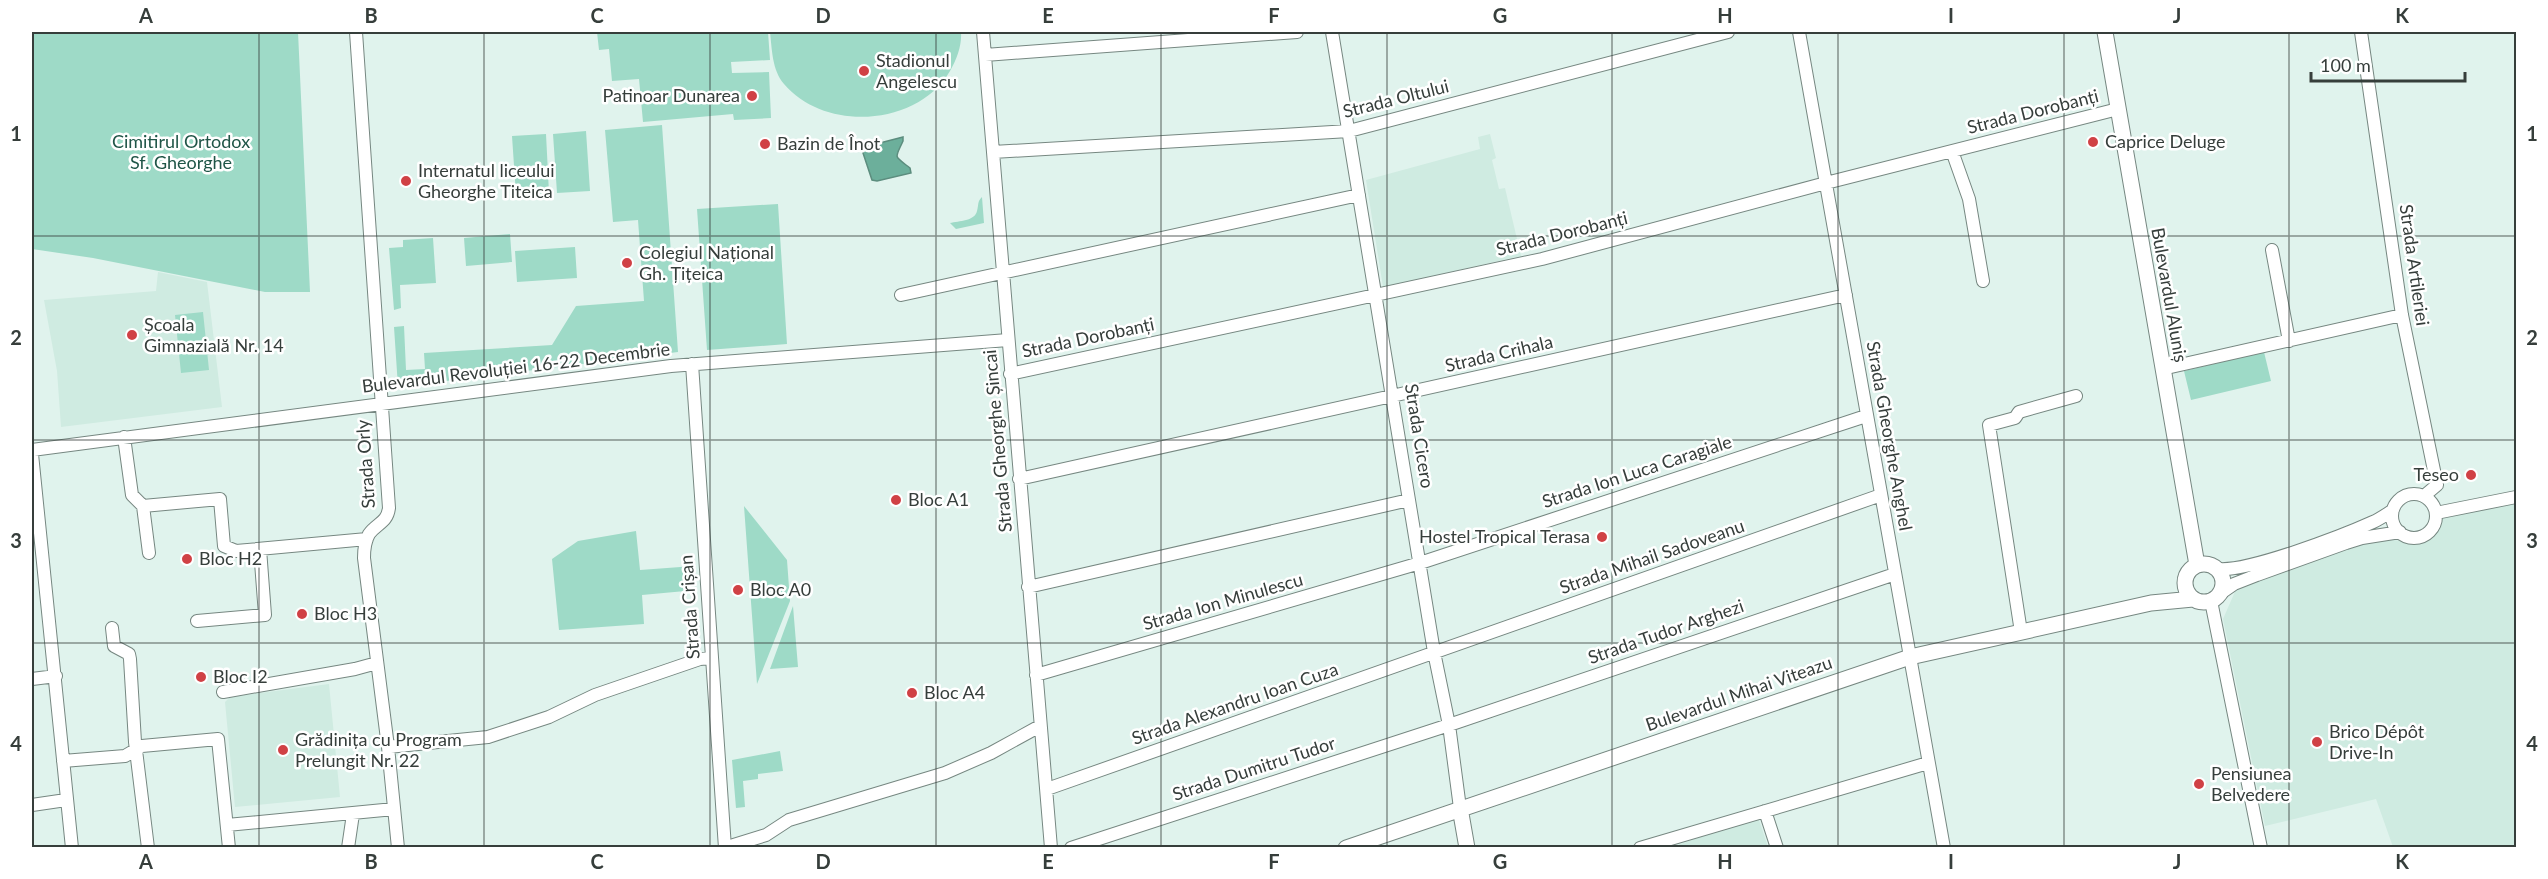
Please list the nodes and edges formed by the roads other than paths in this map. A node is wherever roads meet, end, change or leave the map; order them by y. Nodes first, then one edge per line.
1 (356, 32) edge
2 (983, 32) edge
3 (1297, 32) edge
4 (1332, 32) edge
5 (1728, 32) edge
6 (1799, 32) edge
7 (2105, 32) edge
8 (2361, 32) edge
9 (985, 55) junction
10 (2118, 109) junction
11 (1349, 131) junction
12 (1952, 151) junction
13 (993, 152) junction
14 (1826, 183) junction
15 (1359, 195) junction
16 (2272, 250) dead end
17 (1003, 274) junction
18 (1983, 281) dead end
19 (1376, 294) junction
20 (901, 295) dead end
21 (1846, 295) junction
22 (2402, 315) junction
23 (1008, 340) junction
24 (2289, 341) junction
25 (692, 364) junction
26 (2162, 369) junction
27 (1010, 374) junction
28 (1392, 396) junction
29 (2076, 396) dead end
30 (380, 403) junction
31 (1866, 416) junction
32 (124, 437) junction
33 (32, 452) edge
34 (1019, 479) junction
35 (1881, 495) junction
36 (2424, 496) junction
37 (2517, 497) edge
38 (1409, 500) junction
39 (143, 506) junction
40 (2393, 510) junction
41 (2436, 513) junction
42 (2400, 532) junction
43 (367, 539) junction
44 (260, 549) junction
45 (149, 553) dead end
46 (1420, 563) junction
47 (2197, 565) junction
48 (2217, 569) junction
49 (1895, 574) junction
50 (2186, 577) junction
51 (1028, 587) junction
52 (2216, 597) junction
53 (2193, 598) junction
54 (2151, 603) junction
55 (197, 621) dead end
56 (112, 628) dead end
57 (2021, 632) junction
58 (1434, 652) junction
59 (1910, 657) junction
60 (712, 658) junction
61 (377, 663) junction
62 (1036, 675) junction
63 (56, 676) junction
64 (32, 679) edge
65 (223, 692) dead end
66 (1449, 725) junction
67 (1040, 726) junction
68 (388, 747) junction
69 (137, 750) junction
70 (63, 760) junction
71 (1928, 763) junction
72 (1047, 789) junction
73 (66, 800) junction
74 (32, 805) edge
75 (1460, 808) junction
76 (394, 809) junction
77 (1765, 811) junction
78 (353, 814) junction
79 (227, 825) junction
80 (2260, 845) edge
81 (1353, 846) edge
82 (1940, 846) edge
83 (725, 847) edge
84 (72, 848) edge
85 (148, 848) edge
86 (229, 848) edge
87 (348, 848) edge
88 (398, 848) edge
89 (1051, 848) edge
90 (1071, 848) edge
91 (1467, 848) edge
92 (1640, 848) edge
93 (1777, 848) edge

1 - 30 street, Strada Orly
2 - 9 street, Strada Gheorghe Șincai
3 - 9 street
4 - 11 street, Strada Cicero
5 - 11 street, Strada Oltului
6 - 14 street, Strada Gheorghe Anghel
7 - 10 main road, Bulevardul Aluniș
8 - 22 street, Strada Artileriei
9 - 13 street, Strada Gheorghe Șincai
10 - 12 street, Strada Dorobanți
10 - 26 main road, Bulevardul Aluniș
11 - 13 street, Strada Oltului
11 - 15 street, Strada Cicero
12 - 14 street, Strada Dorobanți
12 - 18 street
13 - 17 street, Strada Gheorghe Șincai
14 - 19 street, Strada Dorobanți
14 - 21 street, Strada Gheorghe Anghel
15 - 17 street
15 - 19 street, Strada Cicero
16 - 24 street
17 - 20 street
17 - 23 street, Strada Gheorghe Șincai
19 - 27 street, Strada Dorobanți
19 - 28 street, Strada Cicero
21 - 28 street, Strada Crihala
21 - 31 street, Strada Gheorghe Anghel
22 - 24 street
22 - 36 street, Strada Artileriei
23 - 25 street, Bulevardul Revoluției 16-22 Decembrie
23 - 27 street, Strada Gheorghe Șincai
24 - 26 street
25 - 30 street, Bulevardul Revoluției 16-22 Decembrie
25 - 60 street, Strada Crișan
26 - 47 main road, Bulevardul Aluniș
27 - 34 street, Strada Gheorghe Șincai
28 - 34 street, Strada Crihala
28 - 38 street, Strada Cicero
29 - 57 street
30 - 32 street, Bulevardul Revoluției 16-22 Decembrie
30 - 43 street, Strada Orly
31 - 35 street, Strada Gheorghe Anghel
31 - 46 street, Strada Ion Luca Caragiale
32 - 33 street, Bulevardul Revoluției 16-22 Decembrie
32 - 39 street
33 - 63 street
34 - 51 street, Strada Gheorghe Șincai
35 - 49 street, Strada Gheorghe Anghel
35 - 58 street, Strada Mihail Sadoveanu
36 - 40 street
36 - 41 street
37 - 41 street
38 - 46 street, Strada Cicero
38 - 51 street
39 - 44 street
39 - 45 street
40 - 42 street
40 - 48 street
41 - 42 street
42 - 52 street
43 - 44 street
43 - 61 street
44 - 55 street
46 - 58 street, Strada Cicero
46 - 62 street, Strada Ion Minulescu
47 - 48 main road
47 - 50 main road, Bulevardul Mihai Viteazu
48 - 52 main road
49 - 59 street, Strada Gheorghe Anghel
49 - 66 street, Strada Tudor Arghezi
50 - 53 main road
50 - 54 main road, Bulevardul Mihai Viteazu
51 - 62 street, Strada Gheorghe Șincai
52 - 53 main road, Bulevardul Mihai Viteazu
52 - 80 street
53 - 54 main road, Bulevardul Mihai Viteazu
54 - 57 main road, Bulevardul Mihai Viteazu
56 - 69 street
57 - 59 main road, Bulevardul Mihai Viteazu
58 - 66 street, Strada Cicero
58 - 72 street, Strada Alexandru Ioan Cuza
59 - 71 street, Strada Gheorghe Anghel
59 - 75 main road, Bulevardul Mihai Viteazu
60 - 68 street
60 - 83 street, Strada Crișan
61 - 65 street
61 - 68 street
62 - 67 street, Strada Gheorghe Șincai
63 - 64 street
63 - 70 street
66 - 75 street, Strada Cicero
66 - 90 street, Strada Dumitru Tudor
67 - 72 street, Strada Gheorghe Șincai
67 - 83 street
68 - 76 street
69 - 70 street
69 - 79 street
69 - 85 street
70 - 73 street
71 - 77 street
71 - 82 street, Strada Gheorghe Anghel
72 - 89 street, Strada Gheorghe Șincai
73 - 74 street
73 - 84 street
75 - 81 main road, Bulevardul Mihai Viteazu
75 - 91 main road, Strada Cicero
76 - 78 street
76 - 88 street
77 - 92 street
77 - 93 street
78 - 79 street
78 - 87 street
79 - 86 street

